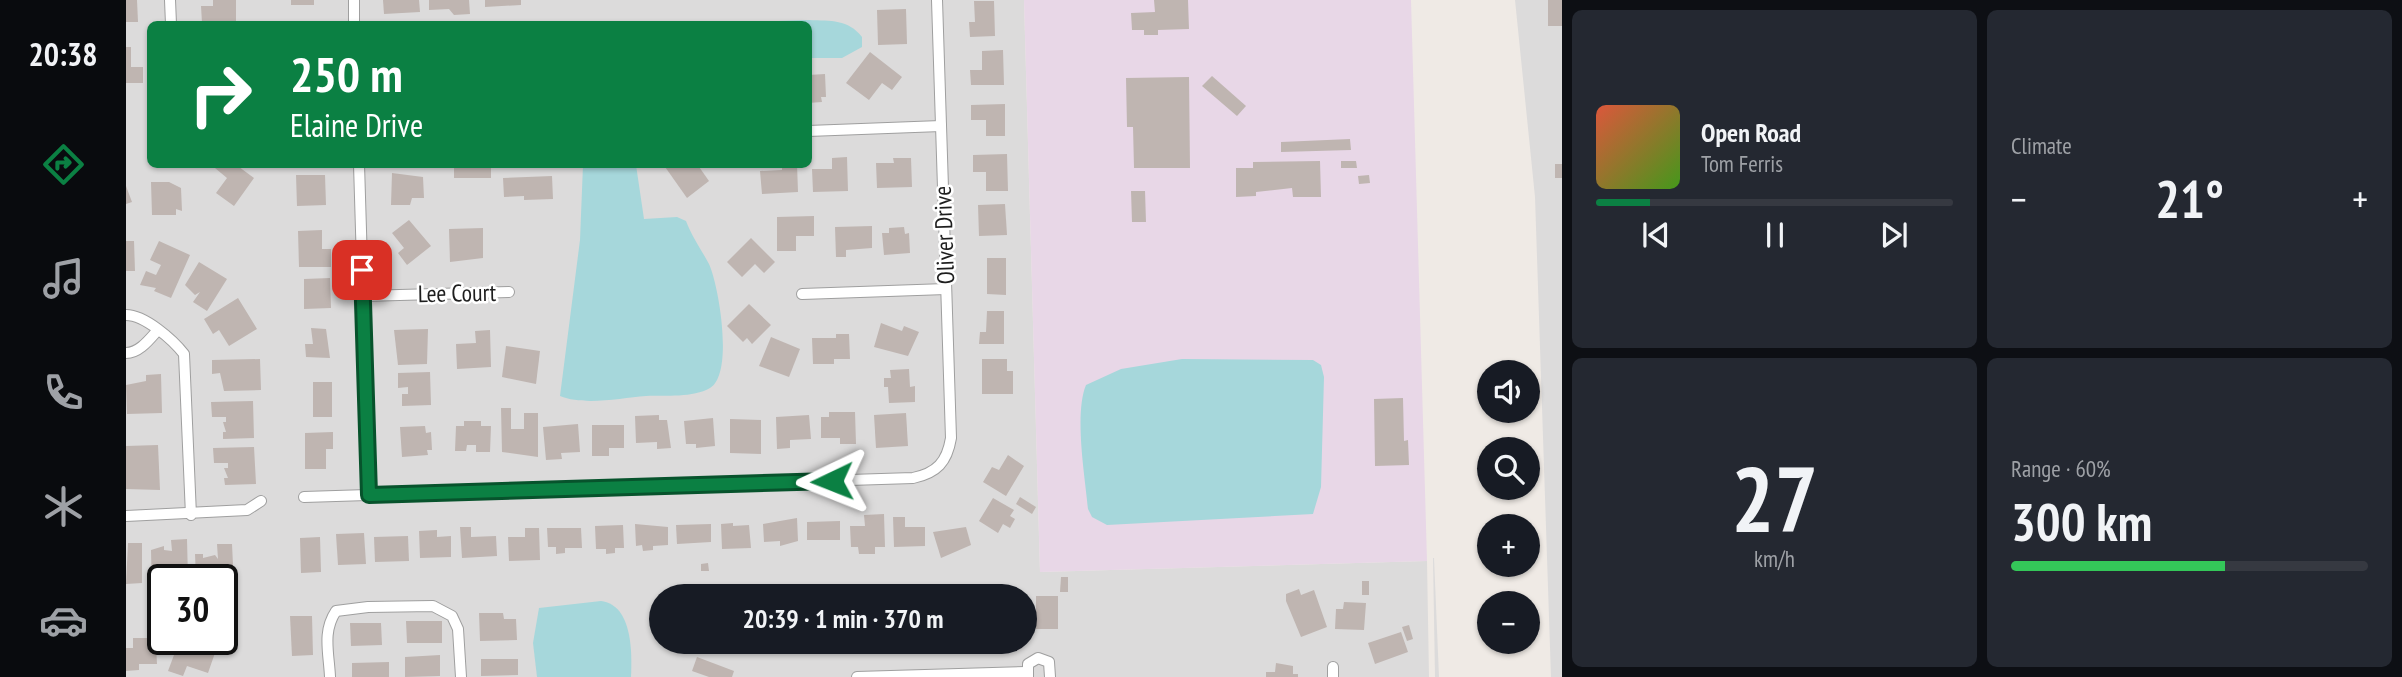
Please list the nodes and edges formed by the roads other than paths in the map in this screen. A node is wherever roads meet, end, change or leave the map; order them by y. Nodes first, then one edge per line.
1 (170, 0) edge
2 (354, 0) edge
3 (937, 0) edge
4 (171, 21) edge
5 (354, 21) edge
6 (941, 126) junction
7 (812, 131) edge
8 (359, 168) edge
9 (946, 289) junction
10 (509, 292) dead end
11 (802, 294) dead end
12 (363, 296) junction
13 (126, 315) edge
14 (157, 331) junction
15 (126, 353) edge
16 (369, 495) junction
17 (304, 497) dead end
18 (261, 501) dead end
19 (191, 515) junction
20 (126, 516) edge
21 (1027, 674) edge
22 (952, 675) edge
23 (330, 677) edge
24 (461, 677) edge
25 (857, 677) edge
26 (1050, 677) edge

1 - 4 street
2 - 5 street
3 - 6 street, Oliver Drive
6 - 7 street
6 - 9 street, Oliver Drive
8 - 12 street
9 - 11 street
9 - 16 street, Oliver Drive
10 - 12 street, Lee Court
12 - 16 street
13 - 14 street
14 - 15 street
14 - 19 street
16 - 17 street
18 - 19 street
19 - 20 street
21 - 22 street
21 - 26 street
22 - 25 street
23 - 24 street

